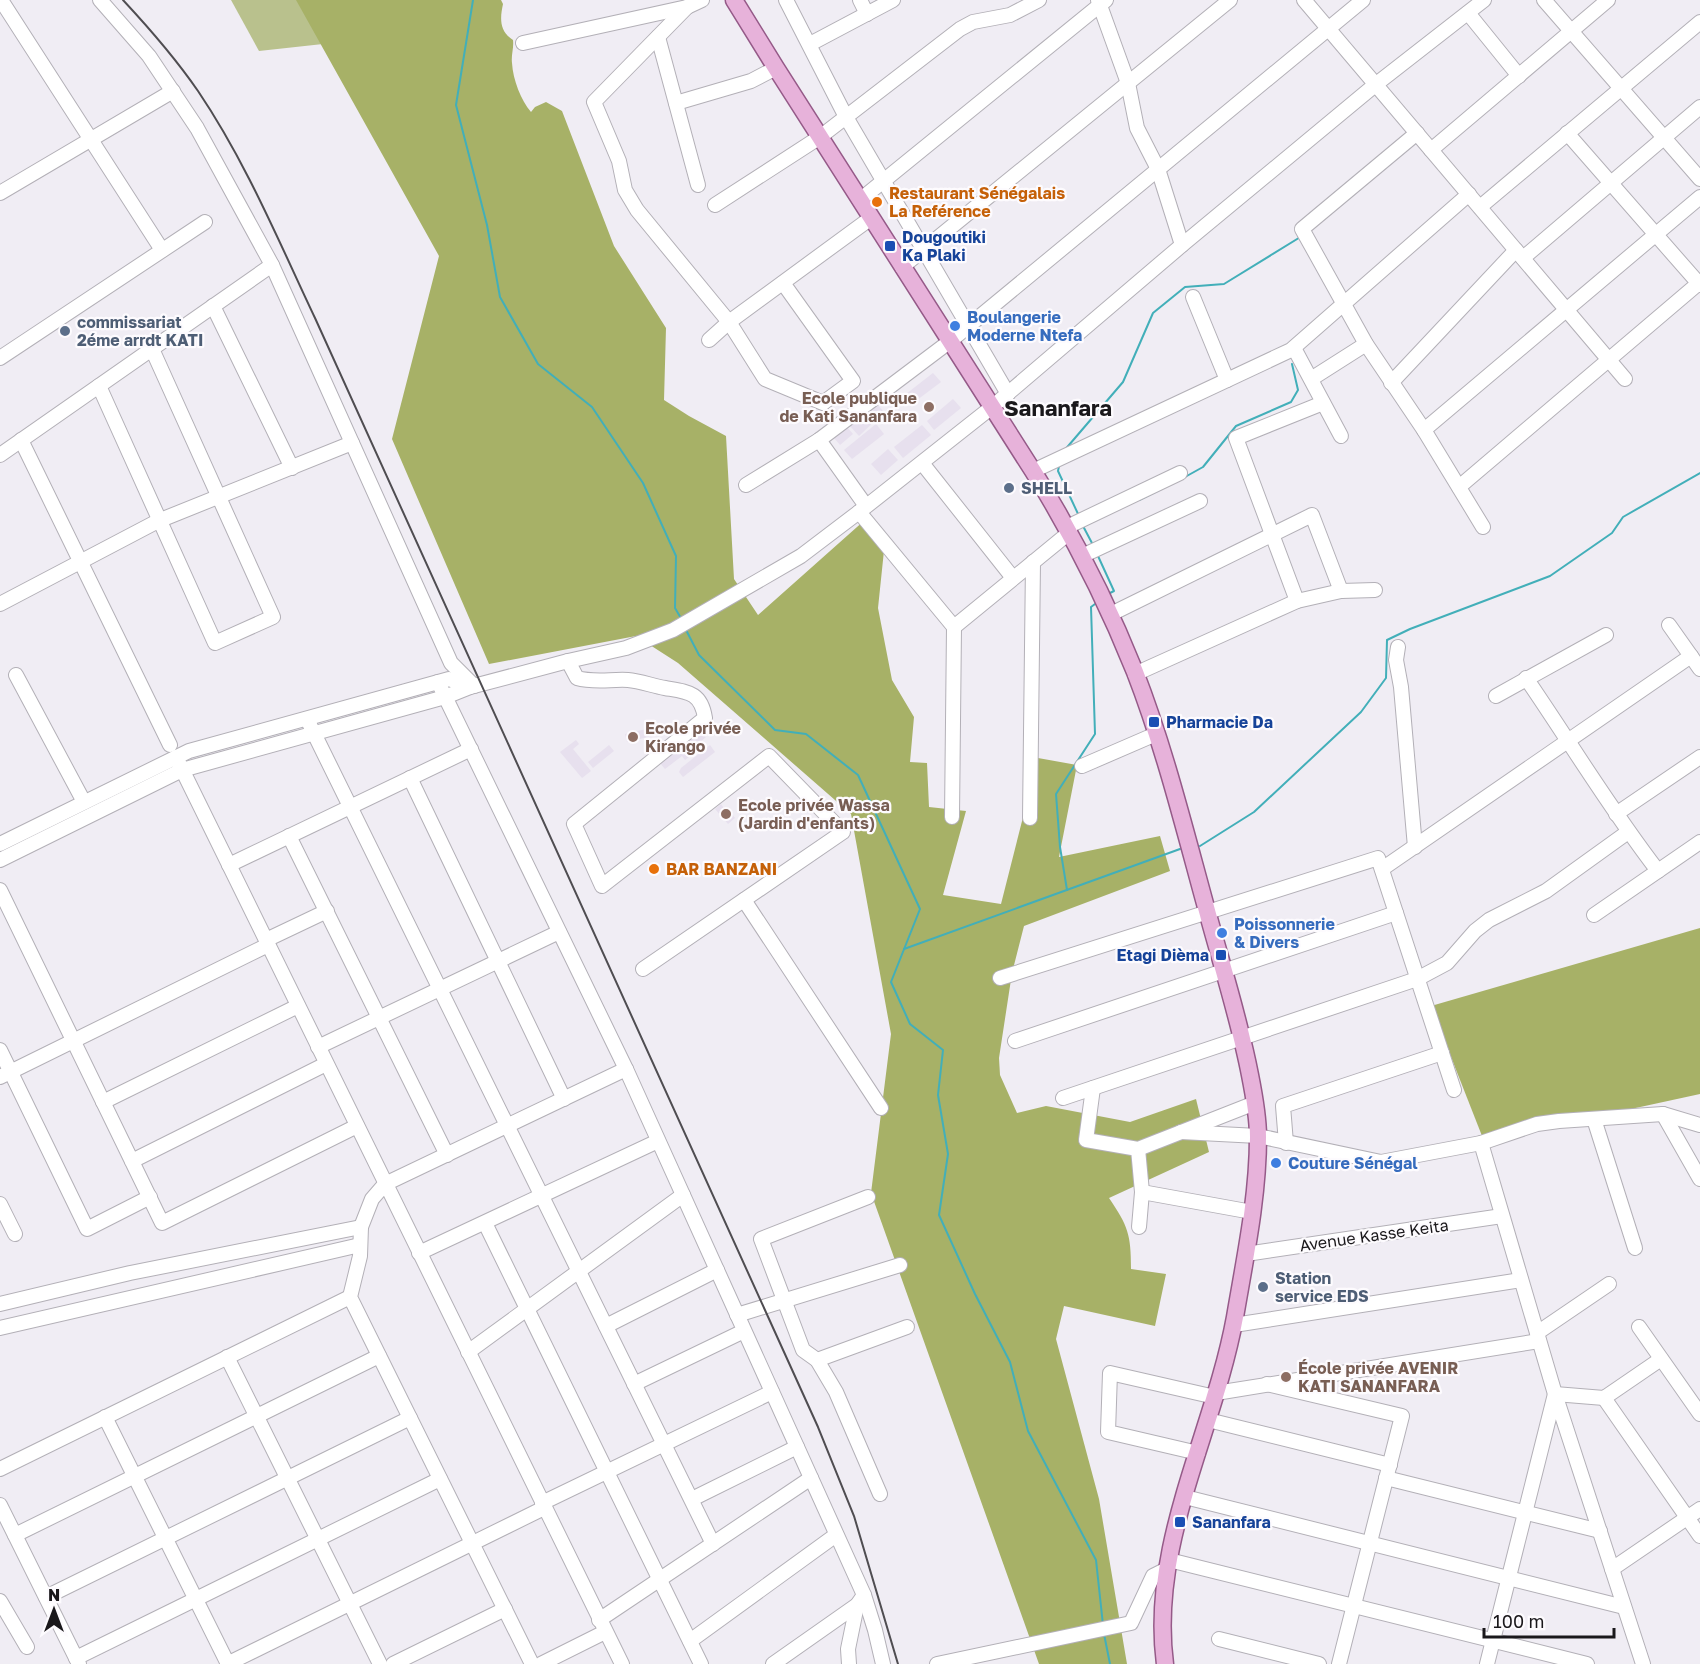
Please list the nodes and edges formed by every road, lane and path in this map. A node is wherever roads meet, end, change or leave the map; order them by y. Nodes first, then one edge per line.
1 (0, 0) edge
2 (100, 0) edge
3 (702, 0) edge
4 (735, 0) edge
5 (786, 0) edge
6 (861, 0) edge
7 (893, 0) edge
8 (1039, 0) edge
9 (1230, 0) edge
10 (1304, 0) edge
11 (1363, 0) edge
12 (1484, 0) edge
13 (1544, 0) edge
14 (1608, 0) edge
15 (1102, 2) edge
16 (687, 7) junction
17 (1468, 13) junction
18 (867, 14) junction
19 (1700, 22) edge
20 (1328, 29) junction
21 (1571, 32) junction
22 (658, 37) junction
23 (523, 43) dead end
24 (810, 44) junction
25 (776, 68) junction
26 (1519, 76) junction
27 (1128, 83) junction
28 (1375, 85) junction
29 (1620, 88) junction
30 (173, 92) junction
31 (676, 104) junction
32 (1700, 107) edge
33 (846, 117) junction
34 (1417, 133) junction
35 (1567, 133) junction
36 (820, 137) junction
37 (1664, 138) junction
38 (91, 140) junction
39 (1431, 150) junction
40 (1158, 170) junction
41 (1700, 179) edge
42 (884, 181) junction
43 (1611, 183) junction
44 (698, 185) dead end
45 (0, 193) edge
46 (1469, 194) junction
47 (1700, 197) edge
48 (860, 200) junction
49 (715, 206) dead end
50 (1480, 207) junction
51 (871, 218) junction
52 (205, 222) dead end
53 (1656, 234) junction
54 (1182, 245) junction
55 (924, 249) junction
56 (162, 250) junction
57 (1520, 254) junction
58 (272, 265) junction
59 (902, 267) junction
60 (783, 283) junction
61 (1699, 283) edge
62 (1193, 297) dead end
63 (1344, 303) junction
64 (213, 306) junction
65 (1566, 310) junction
66 (729, 322) junction
67 (968, 326) junction
68 (709, 340) dead end
69 (949, 342) junction
70 (1366, 344) junction
71 (1294, 348) junction
72 (152, 349) junction
73 (0, 358) edge
74 (1609, 359) junction
75 (1311, 379) junction
76 (1625, 379) dead end
77 (1227, 380) junction
78 (1391, 383) junction
79 (99, 386) junction
80 (1008, 394) junction
81 (1323, 403) junction
82 (992, 407) junction
83 (1424, 430) junction
84 (1341, 436) dead end
85 (21, 440) junction
86 (819, 440) junction
87 (352, 443) junction
88 (2, 449) edge
89 (922, 463) junction
90 (292, 468) junction
91 (1033, 471) junction
92 (1180, 473) dead end
93 (746, 485) dead end
94 (1459, 487) junction
95 (218, 497) junction
96 (1200, 501) dead end
97 (863, 509) junction
98 (159, 521) junction
99 (1483, 526) dead end
100 (1069, 529) junction
101 (1273, 536) junction
102 (1082, 556) junction
103 (80, 561) junction
104 (1033, 562) junction
105 (1014, 578) junction
106 (1375, 590) dead end
107 (1341, 591) junction
108 (1297, 601) junction
109 (0, 604) edge
110 (1111, 614) junction
111 (1670, 625) dead end
112 (954, 627) junction
113 (1606, 635) dead end
114 (1398, 647) dead end
115 (1691, 656) junction
116 (568, 661) junction
117 (1700, 669) edge
118 (1135, 674) junction
119 (16, 675) dead end
120 (1526, 678) junction
121 (438, 682) junction
122 (472, 686) junction
123 (1496, 696) dead end
124 (445, 697) junction
125 (306, 718) junction
126 (313, 732) junction
127 (1156, 734) junction
128 (1569, 740) junction
129 (471, 749) junction
130 (173, 751) junction
131 (1700, 757) edge
132 (1082, 766) dead end
133 (182, 770) junction
134 (410, 778) junction
135 (84, 802) junction
136 (350, 807) junction
137 (1616, 814) junction
138 (952, 817) dead end
139 (1030, 818) dead end
140 (1628, 832) junction
141 (290, 836) junction
142 (1700, 842) edge
143 (0, 844) edge
144 (1415, 847) junction
145 (0, 860) edge
146 (228, 865) junction
147 (1382, 869) junction
148 (1658, 871) junction
149 (0, 890) edge
150 (744, 900) junction
151 (327, 911) junction
152 (1207, 912) junction
153 (1396, 913) junction
154 (1594, 915) dead end
155 (560, 932) junction
156 (267, 943) junction
157 (498, 961) junction
158 (643, 969) dead end
159 (1224, 971) junction
160 (1000, 978) dead end
161 (1417, 979) junction
162 (440, 989) junction
163 (298, 1006) junction
164 (379, 1018) junction
165 (1243, 1037) junction
166 (74, 1041) junction
167 (1016, 1041) dead end
168 (318, 1047) junction
169 (0, 1050) edge
170 (1442, 1053) junction
171 (326, 1064) junction
172 (626, 1069) junction
173 (5, 1075) edge
174 (1094, 1088) junction
175 (1454, 1090) dead end
176 (1064, 1098) dead end
177 (564, 1099) junction
178 (103, 1102) junction
179 (1255, 1103) junction
180 (881, 1108) dead end
181 (1663, 1114) junction
182 (1594, 1119) junction
183 (1700, 1125) edge
184 (357, 1126) junction
185 (507, 1126) junction
186 (1181, 1132) junction
187 (1258, 1136) junction
188 (658, 1141) junction
189 (1286, 1143) junction
190 (1480, 1143) junction
191 (1138, 1149) junction
192 (447, 1155) junction
193 (132, 1161) junction
194 (1700, 1179) edge
195 (385, 1184) junction
196 (1142, 1192) junction
197 (542, 1195) junction
198 (683, 1195) junction
199 (150, 1197) junction
200 (868, 1197) dead end
201 (0, 1204) edge
202 (1252, 1212) junction
203 (1502, 1216) junction
204 (485, 1223) junction
205 (361, 1227) junction
206 (1139, 1227) dead end
207 (15, 1234) dead end
208 (360, 1245) junction
209 (1635, 1248) dead end
210 (419, 1253) junction
211 (1246, 1254) junction
212 (900, 1265) dead end
213 (717, 1270) junction
214 (579, 1271) junction
215 (1521, 1280) junction
216 (1609, 1284) dead end
217 (350, 1297) junction
218 (784, 1300) junction
219 (0, 1304) edge
220 (527, 1309) junction
221 (737, 1315) junction
222 (1233, 1325) junction
223 (606, 1326) junction
224 (906, 1327) dead end
225 (1639, 1327) dead end
226 (0, 1328) edge
227 (744, 1331) junction
228 (1538, 1337) junction
229 (468, 1352) junction
230 (379, 1356) junction
231 (227, 1357) junction
232 (1661, 1359) junction
233 (817, 1360) junction
234 (634, 1384) junction
235 (1267, 1384) junction
236 (772, 1392) junction
237 (1555, 1394) junction
238 (1215, 1395) junction
239 (1604, 1398) junction
240 (1700, 1414) edge
241 (257, 1416) junction
242 (105, 1417) junction
243 (410, 1418) junction
244 (1208, 1420) junction
245 (664, 1444) junction
246 (797, 1447) junction
247 (1198, 1453) junction
248 (0, 1469) edge
249 (1388, 1471) junction
250 (607, 1472) junction
251 (135, 1476) junction
252 (287, 1478) junction
253 (811, 1478) junction
254 (440, 1479) junction
255 (880, 1494) dead end
256 (1185, 1497) junction
257 (692, 1499) junction
258 (0, 1505) edge
259 (543, 1506) junction
260 (1700, 1509) edge
261 (1525, 1512) junction
262 (1688, 1518) junction
263 (1600, 1531) junction
264 (15, 1535) junction
265 (836, 1535) junction
266 (1700, 1536) edge
267 (165, 1538) junction
268 (318, 1539) junction
269 (472, 1543) junction
270 (1370, 1543) junction
271 (713, 1544) junction
272 (1168, 1565) junction
273 (1612, 1569) junction
274 (1508, 1578) junction
275 (660, 1580) junction
276 (46, 1597) junction
277 (196, 1599) junction
278 (860, 1600) junction
279 (0, 1601) edge
280 (350, 1604) junction
281 (1354, 1606) junction
282 (1624, 1607) junction
283 (505, 1609) junction
284 (602, 1626) junction
285 (1219, 1639) dead end
286 (690, 1641) junction
287 (1492, 1641) junction
288 (27, 1647) dead end
289 (78, 1661) edge
290 (228, 1664) edge
291 (380, 1664) edge
292 (393, 1664) edge
293 (532, 1664) edge
294 (541, 1664) edge
295 (622, 1664) edge
296 (701, 1664) edge
297 (773, 1664) edge
298 (849, 1664) edge
299 (883, 1664) edge
300 (937, 1664) edge
301 (1165, 1664) edge
302 (1318, 1664) edge
303 (1340, 1664) edge
304 (1486, 1664) edge
305 (1587, 1664) edge
306 (1643, 1664) edge

1 - 38 street
2 - 30 street
3 - 16 street
4 - 25 main road
5 - 24 street
6 - 18 street
7 - 18 street
8 - 33 street
9 - 27 street
10 - 20 street
11 - 20 street
12 - 17 street
13 - 21 street
14 - 21 street
15 - 27 street
15 - 42 street
16 - 22 street
16 - 23 street
17 - 26 street
17 - 28 street
18 - 24 street
19 - 29 street
20 - 28 street
20 - 40 street
21 - 26 street
21 - 29 street
22 - 31 street
22 - 66 street
24 - 33 street
25 - 31 street
25 - 36 main road
26 - 39 street
27 - 40 street
27 - 55 street
28 - 34 street
28 - 54 street
29 - 35 street
29 - 37 street
30 - 38 street
30 - 58 street
31 - 44 street
32 - 37 street
33 - 36 street
33 - 42 street
34 - 39 street
34 - 63 street
35 - 43 street
35 - 50 street
36 - 48 main road
36 - 49 street
37 - 41 street
37 - 43 street
38 - 45 street
38 - 56 street
39 - 46 street
40 - 54 street
40 - 67 street
42 - 48 street
42 - 55 street
43 - 53 street
43 - 57 street
46 - 50 street
46 - 63 street
47 - 53 street
48 - 51 main road
50 - 57 street
51 - 59 main road
51 - 60 street
52 - 56 street
53 - 61 street
53 - 65 street
54 - 80 street
55 - 59 street
55 - 67 street
56 - 73 street
57 - 65 street
57 - 78 street
58 - 64 street
58 - 87 street
59 - 69 main road
60 - 66 street
60 - 66 street
61 - 74 street
62 - 77 street
63 - 70 street
63 - 71 street
64 - 72 street
64 - 90 street
65 - 74 street
65 - 83 street
66 - 68 street
67 - 69 street
67 - 80 street
69 - 82 main road
69 - 86 street
70 - 75 street
70 - 78 street
71 - 75 street
71 - 77 street
72 - 79 street
72 - 95 street
74 - 76 street
74 - 94 street
75 - 81 street
77 - 91 street
78 - 83 street
79 - 85 street
79 - 98 street
80 - 82 street
81 - 84 street
81 - 101 street
82 - 89 street
82 - 91 main road
83 - 94 street
85 - 88 street
85 - 103 street
86 - 93 street
86 - 97 street
87 - 90 street
87 - 122 street
89 - 97 street
89 - 105 street
90 - 95 street
91 - 100 main road
92 - 100 street
94 - 99 street
95 - 98 street
95 - 98 street
96 - 102 street
97 - 112 street
97 - 116 street
98 - 103 street
100 - 102 main road
100 - 104 street
101 - 107 street
101 - 108 street
101 - 110 street
102 - 110 main road
103 - 109 street
103 - 130 street
104 - 105 street
104 - 139 street
105 - 112 street
106 - 107 street
107 - 108 street
108 - 118 street
110 - 118 main road
111 - 115 street
112 - 138 street
113 - 120 street
114 - 144 street
115 - 117 street
115 - 128 street
116 - 122 street
116 - 150 street
118 - 127 main road
119 - 135 street
120 - 123 street
120 - 128 street
121 - 122 street
121 - 124 street
121 - 125 street
122 - 124 street
124 - 126 street
124 - 129 street
125 - 126 street
125 - 130 street
126 - 133 street
126 - 136 street
127 - 132 street
127 - 152 main road
128 - 137 street
128 - 144 street
129 - 134 street
129 - 155 street
130 - 133 street
130 - 135 street
131 - 137 street
133 - 145 street
133 - 146 street
134 - 136 street
134 - 157 street
135 - 143 street
136 - 141 street
136 - 162 street
137 - 140 street
140 - 148 street
140 - 161 street
141 - 146 street
141 - 151 street
142 - 148 street
144 - 147 street
146 - 156 street
147 - 152 street
147 - 153 street
148 - 154 street
149 - 166 street
150 - 158 street
150 - 180 street
151 - 156 street
151 - 164 street
152 - 159 main road
152 - 160 street
153 - 159 street
153 - 161 street
155 - 157 street
155 - 172 street
156 - 163 street
156 - 166 street
157 - 162 street
157 - 177 street
159 - 165 main road
159 - 167 street
161 - 165 street
161 - 170 street
162 - 164 street
162 - 185 street
163 - 168 street
163 - 178 street
164 - 168 street
164 - 192 street
165 - 174 street
165 - 179 main road
166 - 173 street
166 - 178 street
168 - 171 street
169 - 173 street
170 - 175 street
170 - 189 street
171 - 184 street
171 - 193 street
172 - 177 street
172 - 188 street
173 - 199 street
174 - 176 street
174 - 191 street
177 - 185 street
178 - 193 street
179 - 186 street
179 - 187 main road
181 - 182 street
181 - 183 street
181 - 194 street
182 - 190 street
182 - 209 street
184 - 195 street
184 - 199 street
185 - 192 street
185 - 197 street
186 - 187 street
186 - 191 street
187 - 189 street
187 - 202 main road
188 - 197 street
188 - 198 street
189 - 190 street
190 - 203 street
191 - 196 street
192 - 195 street
193 - 199 street
195 - 205 street
195 - 210 street
196 - 202 street
196 - 206 street
197 - 204 street
197 - 214 street
198 - 213 street
198 - 214 street
200 - 218 street
201 - 207 street
202 - 211 main road
203 - 211 street, Avenue Kasse Keita
203 - 215 street
204 - 210 street
204 - 220 street
205 - 208 street
205 - 219 street
208 - 217 street
208 - 226 street
210 - 229 street
211 - 222 main road
212 - 218 street
213 - 221 street
213 - 223 street
214 - 220 street
214 - 223 street
215 - 222 street
215 - 228 street
216 - 228 street
217 - 230 street
217 - 231 street
218 - 221 street
218 - 233 street
220 - 229 street
220 - 250 street
221 - 227 street
222 - 238 main road
223 - 234 street
224 - 233 street
225 - 232 street
227 - 234 street
227 - 236 street
228 - 235 street
228 - 237 street
229 - 259 street
230 - 241 street
230 - 243 street
231 - 241 street
231 - 242 street
232 - 239 street
232 - 240 street
233 - 255 street
234 - 245 street
235 - 238 street
235 - 249 street
236 - 245 street
236 - 246 street
237 - 239 street
237 - 261 street
237 - 263 street
238 - 244 main road
238 - 247 street
239 - 262 street
241 - 251 street
241 - 252 street
242 - 248 street
242 - 251 street
243 - 252 street
243 - 254 street
244 - 247 main road
244 - 249 street
245 - 250 street
245 - 257 street
246 - 253 street
246 - 257 street
247 - 256 main road
249 - 261 street
249 - 270 street
250 - 259 street
250 - 275 street
251 - 264 street
251 - 267 street
252 - 267 street
252 - 268 street
253 - 265 street
253 - 271 street
254 - 268 street
254 - 269 street
256 - 270 street
256 - 272 main road
257 - 271 street
258 - 264 street
259 - 269 street
259 - 284 street
260 - 262 street
261 - 263 street
261 - 274 street
262 - 266 street
262 - 273 street
263 - 273 street
264 - 276 street
265 - 278 street
265 - 286 street
267 - 276 street
267 - 277 street
268 - 277 street
268 - 280 street
269 - 280 street
269 - 283 street
270 - 274 street
270 - 281 street
271 - 275 street
272 - 281 street
272 - 300 street
272 - 301 main road
273 - 282 street
274 - 282 street
274 - 287 street
275 - 284 street
275 - 286 street
276 - 289 street
277 - 289 street
277 - 290 street
278 - 297 street
278 - 298 street
278 - 299 street
279 - 288 street
280 - 290 street
280 - 291 street
281 - 287 street
281 - 303 street
282 - 306 street
283 - 292 street
283 - 293 street
284 - 294 street
284 - 295 street
285 - 302 street
286 - 296 street
287 - 304 street
287 - 305 street

